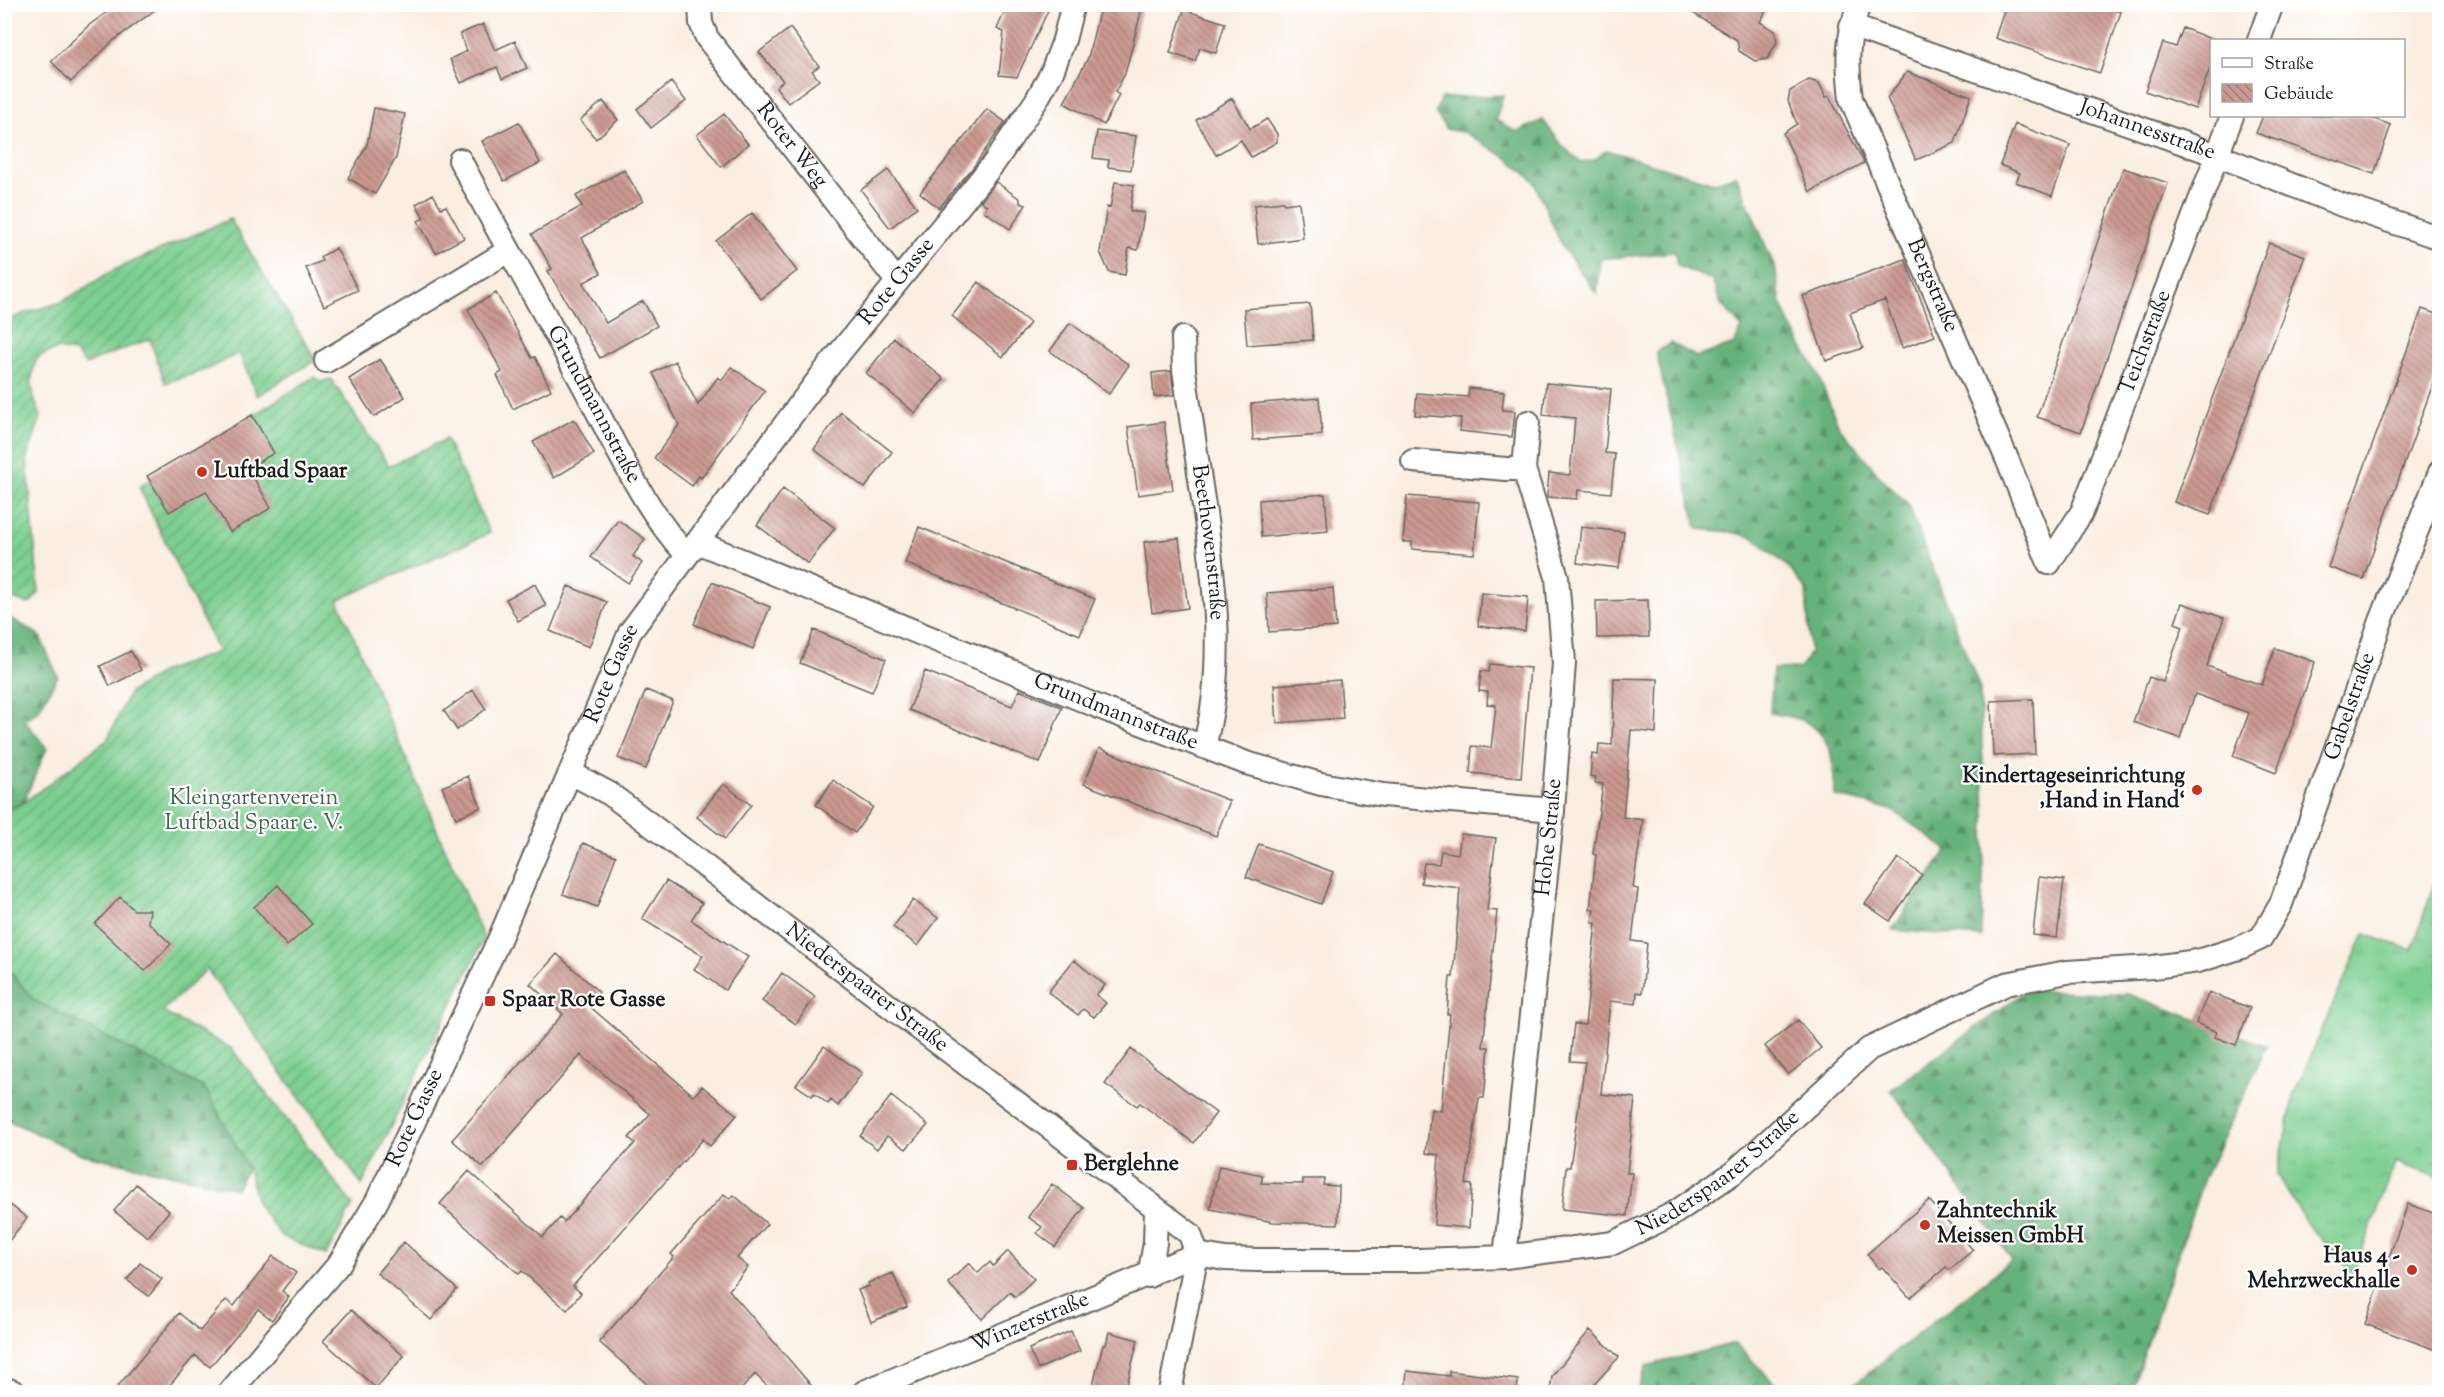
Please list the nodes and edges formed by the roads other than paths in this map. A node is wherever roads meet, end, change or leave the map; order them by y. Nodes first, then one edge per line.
1 (700, 4) edge
2 (1073, 4) edge
3 (1859, 4) edge
4 (2272, 4) edge
5 (1851, 26) junction
6 (2259, 39) edge
7 (2232, 117) edge
8 (2217, 155) junction
9 (460, 160) dead end
10 (2439, 238) edge
11 (508, 251) junction
12 (897, 281) junction
13 (1183, 338) dead end
14 (326, 361) dead end
15 (1528, 422) dead end
16 (1413, 461) dead end
17 (1524, 469) junction
18 (2439, 472) edge
19 (692, 548) junction
20 (2049, 563) joint
21 (1204, 746) junction
22 (571, 773) junction
23 (1553, 810) junction
24 (2261, 938) joint
25 (1156, 1210) junction
26 (1197, 1254) junction
27 (1505, 1257) junction
28 (1149, 1276) junction
29 (4, 1389) edge
30 (14, 1392) edge
31 (230, 1392) edge
32 (864, 1392) edge
33 (1170, 1392) edge

1 - 12 street, Roter Weg
2 - 12 street, Rote Gasse
3 - 5 street, Bergstraße
4 - 6 street
5 - 8 street, Johannesstraße
5 - 20 street, Bergstraße
7 - 8 street, Teichstraße
8 - 10 street, Johannesstraße
8 - 20 street, Teichstraße
9 - 11 street, Grundmannstraße
11 - 14 street
11 - 19 street, Grundmannstraße
12 - 19 street, Rote Gasse
13 - 21 street, Beethovenstraße
15 - 17 street, Hohe Straße
16 - 17 street
17 - 23 street, Hohe Straße
18 - 24 street, Gabelstraße
19 - 21 street, Grundmannstraße
19 - 22 street, Rote Gasse
21 - 23 street, Grundmannstraße
22 - 25 street, Niederspaarer Straße
22 - 31 street, Rote Gasse
23 - 27 street, Hohe Straße
24 - 27 street, Niederspaarer Straße
25 - 26 street, Niederspaarer Straße
25 - 28 street
26 - 27 street, Niederspaarer Straße
26 - 28 street, Winzerstraße
26 - 33 street
28 - 32 street, Winzerstraße
29 - 30 street

